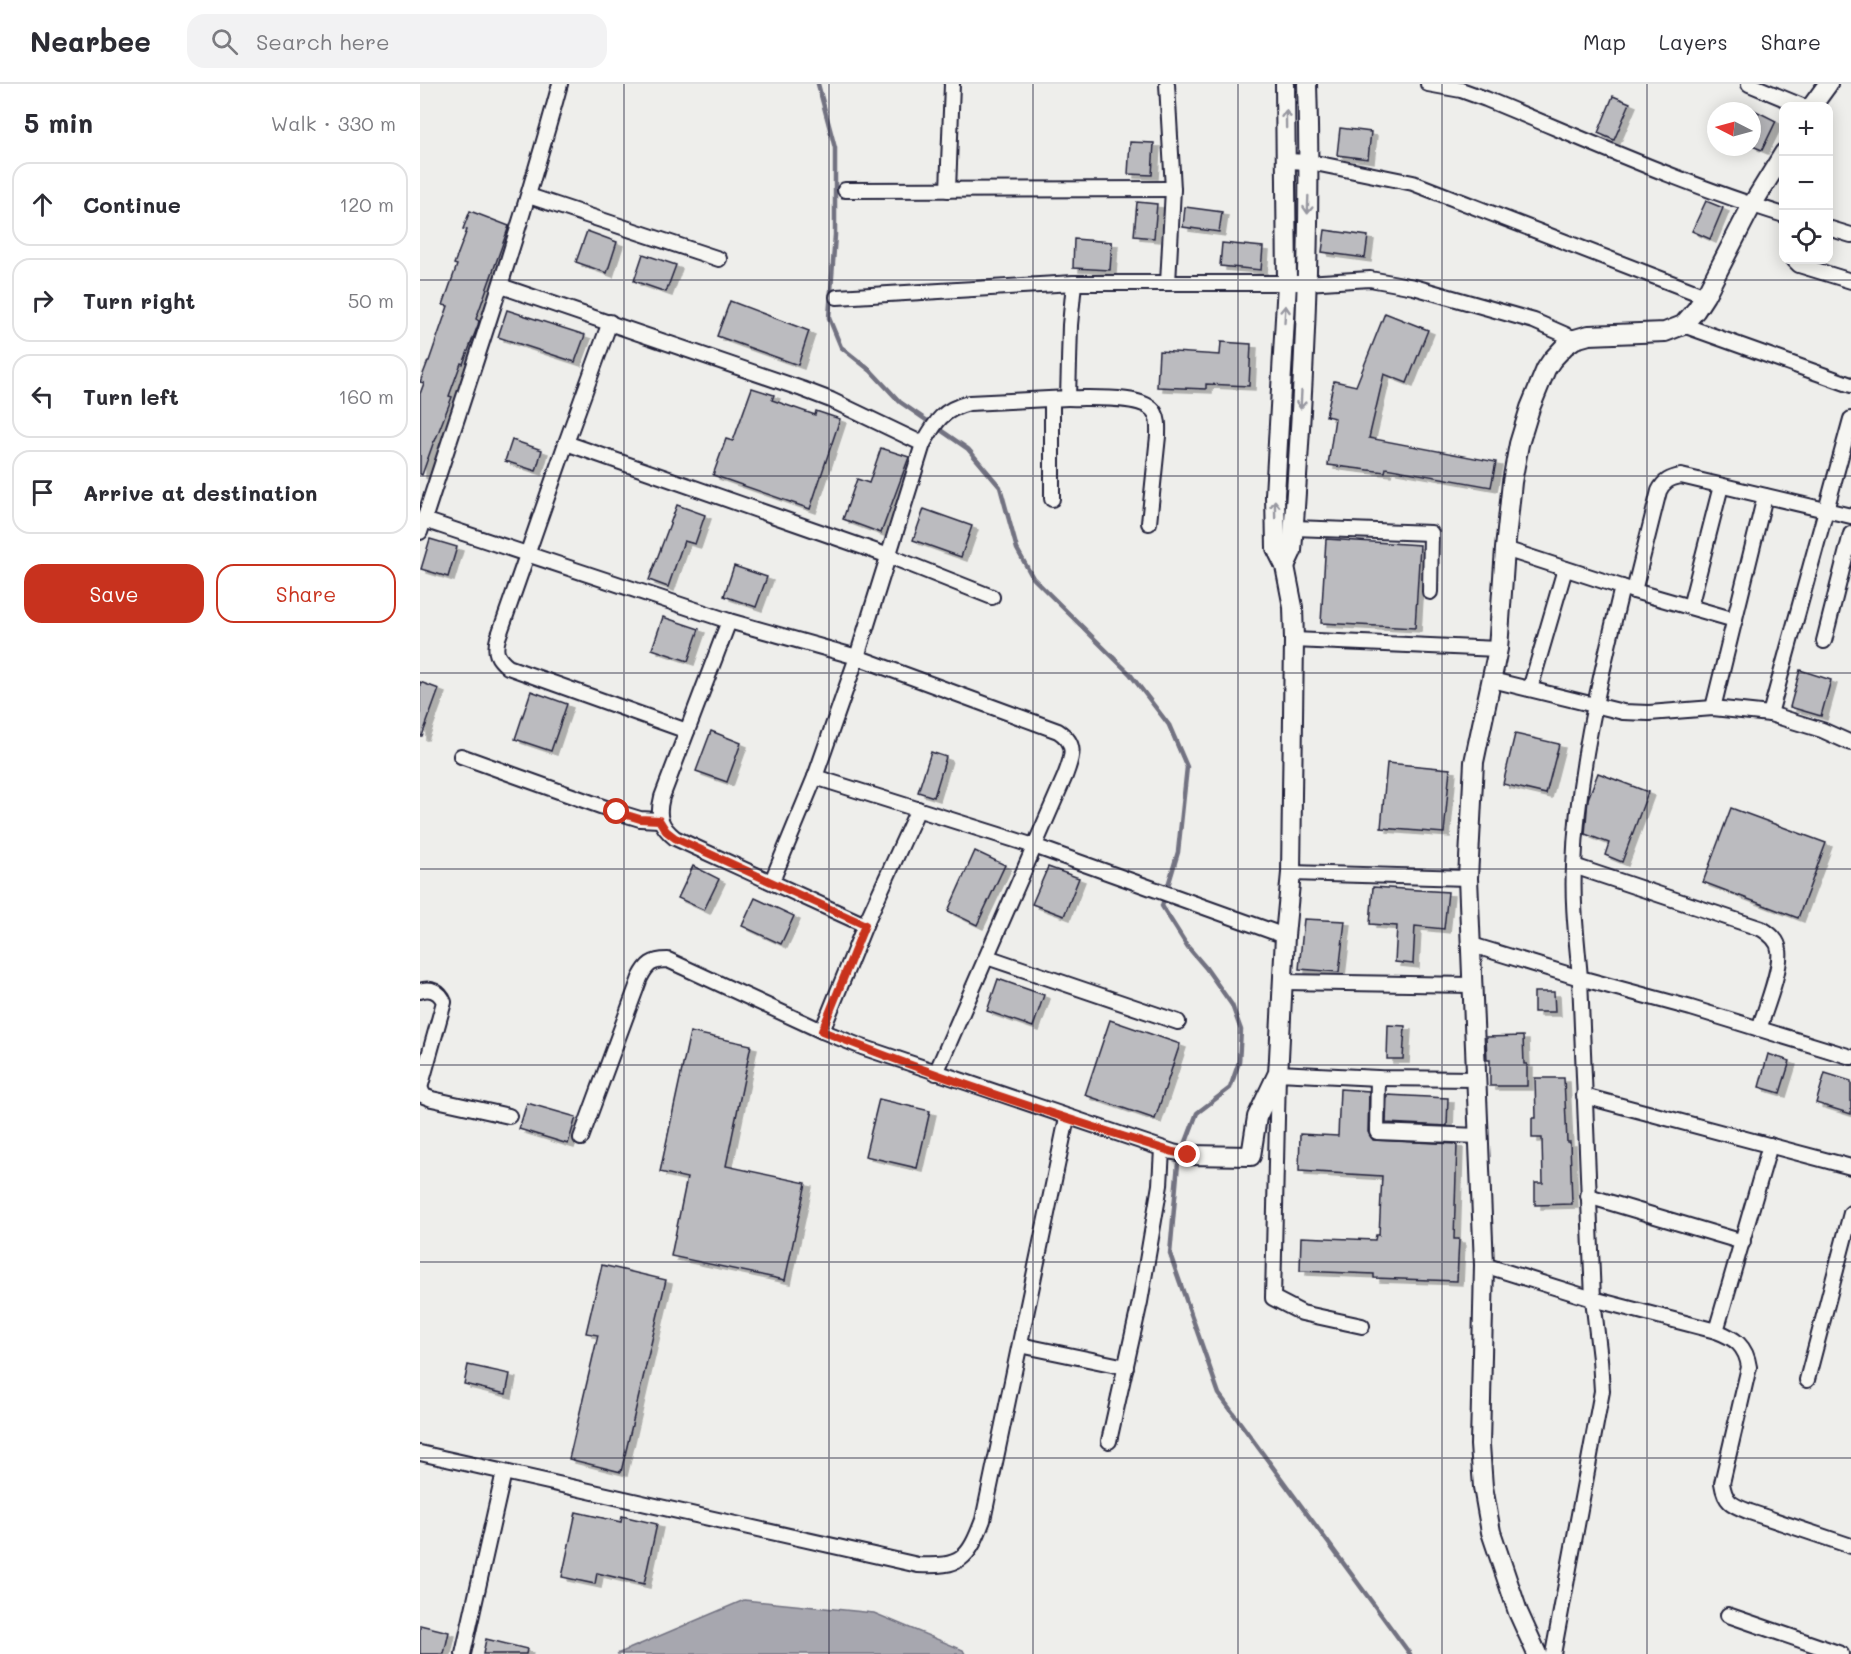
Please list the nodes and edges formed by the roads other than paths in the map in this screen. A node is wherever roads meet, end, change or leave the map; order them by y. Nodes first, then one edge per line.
1 (560, 84) edge
2 (952, 84) edge
3 (1167, 84) edge
4 (1285, 84) edge
5 (1307, 84) edge
6 (1428, 84) edge
7 (1749, 84) edge
8 (1828, 84) edge
9 (1792, 102) edge
10 (1815, 102) edge
11 (1782, 156) edge
12 (1286, 161) junction
13 (1310, 162) junction
14 (1173, 189) junction
15 (845, 190) dead end
16 (948, 190) junction
17 (529, 196) junction
18 (1752, 205) junction
19 (1779, 213) edge
20 (1833, 230) edge
21 (1851, 235) edge
22 (719, 260) dead end
23 (1798, 264) edge
24 (1851, 281) edge
25 (1074, 283) junction
26 (1168, 283) junction
27 (1287, 283) junction
28 (1306, 283) junction
29 (501, 286) junction
30 (1705, 296) junction
31 (837, 297) dead end
32 (610, 322) junction
33 (1683, 325) junction
34 (1575, 339) junction
35 (1851, 385) edge
36 (1068, 398) junction
37 (1052, 399) junction
38 (1851, 419) edge
39 (925, 442) junction
40 (566, 443) junction
41 (1721, 486) junction
42 (1765, 495) junction
43 (1052, 500) dead end
44 (1828, 510) junction
45 (1851, 516) edge
46 (1149, 523) dead end
47 (422, 526) edge
48 (1294, 528) junction
49 (1851, 534) edge
50 (1505, 549) junction
51 (526, 554) junction
52 (889, 556) junction
53 (1285, 566) junction
54 (1565, 569) junction
55 (1628, 589) junction
56 (1430, 592) dead end
57 (992, 597) dead end
58 (1690, 607) junction
59 (1735, 620) junction
60 (729, 621) junction
61 (1294, 640) junction
62 (1824, 640) dead end
63 (1498, 649) junction
64 (856, 657) junction
65 (1492, 680) junction
66 (1530, 689) junction
67 (1594, 706) junction
68 (1713, 708) junction
69 (1770, 714) junction
70 (687, 731) junction
71 (1851, 743) edge
72 (461, 756) dead end
73 (814, 777) junction
74 (918, 809) junction
75 (659, 820) junction
76 (1034, 846) junction
77 (1574, 866) junction
78 (1291, 873) junction
79 (1468, 878) junction
80 (772, 881) junction
81 (865, 925) junction
82 (1285, 936) junction
83 (1472, 945) junction
84 (987, 957) junction
85 (1580, 978) junction
86 (1283, 982) junction
87 (1472, 985) junction
88 (420, 991) edge
89 (1178, 1022) dead end
90 (1759, 1029) junction
91 (822, 1031) junction
92 (1850, 1054) edge
93 (936, 1073) junction
94 (1278, 1073) junction
95 (1378, 1078) junction
96 (1478, 1079) junction
97 (420, 1088) edge
98 (1584, 1096) junction
99 (509, 1116) dead end
100 (1067, 1118) junction
101 (1479, 1136) junction
102 (581, 1138) dead end
103 (1770, 1145) junction
104 (1174, 1152) junction
105 (1851, 1167) edge
106 (1588, 1196) junction
107 (1851, 1213) edge
108 (1743, 1242) junction
109 (1484, 1265) junction
110 (1593, 1299) junction
111 (1362, 1326) dead end
112 (1716, 1331) junction
113 (1020, 1345) junction
114 (1126, 1367) junction
115 (1808, 1380) dead end
116 (1109, 1441) dead end
117 (420, 1453) edge
118 (504, 1472) junction
119 (1851, 1546) edge
120 (1728, 1616) dead end
121 (463, 1654) edge
122 (1537, 1654) edge
123 (1553, 1654) edge
124 (1841, 1654) edge

1 - 17 street
2 - 16 street
3 - 14 street
12 -> 4 street
5 - 13 street
6 - 18 street
7 - 9 street
8 - 10 street
11 - 18 street
12 - 13 street
12 - 27 street
13 -> 28 street
13 - 30 street
14 - 16 street
14 - 26 street
15 - 16 street
17 - 22 street
17 - 29 street
18 - 19 street
18 - 30 street
20 - 21 street
23 - 24 street
25 - 26 street
25 - 31 street
25 - 36 street
26 - 27 street
27 - 28 street
53 -> 27 street
28 - 34 street
28 -> 48 street
29 - 32 street
29 - 47 street
30 - 33 street
32 - 39 street
32 - 40 street
33 - 34 street
33 - 35 street
34 - 50 street
36 - 37 street
36 - 46 street
37 - 39 street
37 - 43 street
38 - 44 street
39 - 52 street
40 - 51 street
40 - 52 street
41 - 42 street
41 - 55 street
41 - 58 street
42 - 44 street
42 - 59 street
44 - 45 street
44 - 69 street
47 - 51 street
48 - 53 street
48 - 56 street
49 - 62 street
50 - 54 street
50 - 63 street
51 - 60 street
51 - 70 street
52 - 57 street
52 - 64 street
53 - 61 street
54 - 55 street
54 - 66 street
55 - 58 street
55 - 67 street
58 - 59 street
59 - 68 street
60 - 64 street
60 - 70 street
61 - 63 street
61 - 78 street
63 - 65 street
64 - 73 street
64 - 76 street
65 - 66 street
65 - 79 street
66 - 67 street
67 - 68 street
67 - 77 street
68 - 69 street
69 - 71 street
70 - 75 street
72 - 75 street
73 - 74 street
73 - 80 street
74 - 76 street
74 - 81 street
75 - 80 street
76 - 82 street
76 - 84 street
77 - 85 street
77 - 90 street
78 - 79 street
78 - 82 street
79 - 83 street
80 - 81 street
81 - 91 street
82 - 86 street
83 - 85 street
83 - 87 street
84 - 89 street
84 - 93 street
85 - 90 street
85 - 98 street
86 - 87 street
86 - 94 street
87 - 96 street
88 - 97 street
90 - 92 street
91 - 93 street
91 - 102 street
93 - 100 street
94 - 95 street
94 - 104 street
94 - 111 street
95 - 96 street
95 - 101 street
96 - 101 street
97 - 99 street
98 - 103 street
98 - 106 street
100 - 104 street
100 - 113 street
101 - 109 street
103 - 105 street
103 - 108 street
104 - 114 street
106 - 108 street
106 - 110 street
107 - 115 street
108 - 112 street
109 - 110 street
109 - 122 street
110 - 112 street
110 - 123 street
112 - 119 street
113 - 114 street
113 - 118 street
114 - 116 street
117 - 118 street
118 - 121 street
120 - 124 street

